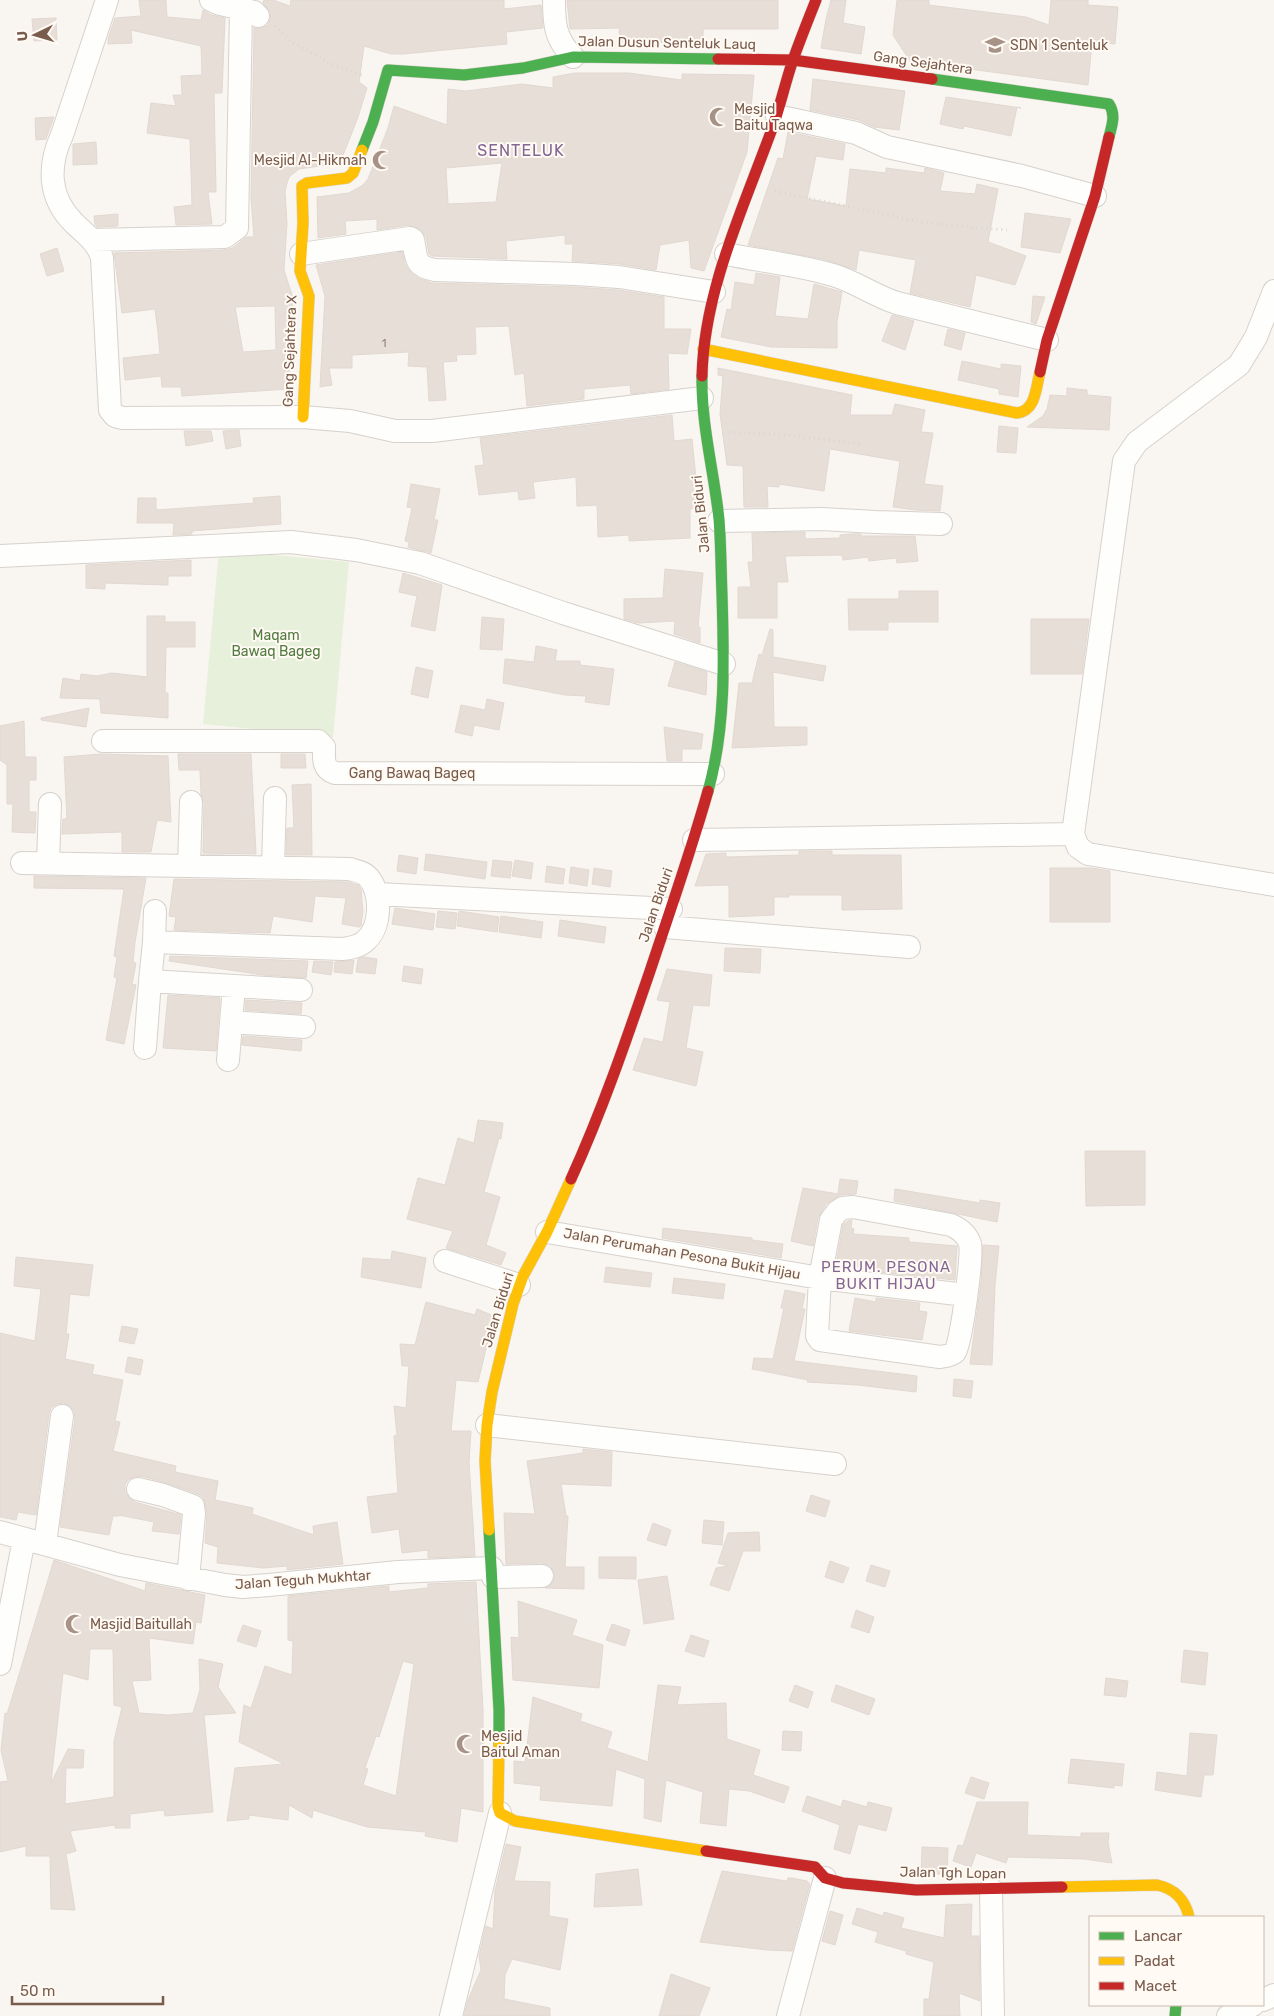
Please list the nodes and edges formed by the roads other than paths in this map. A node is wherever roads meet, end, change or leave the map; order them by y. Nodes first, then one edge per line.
1 (107, 0) edge
2 (554, 0) edge
3 (816, 0) edge
4 (215, 1) edge
5 (573, 57) junction
6 (793, 60) junction
7 (777, 116) junction
8 (373, 122) joint
9 (1095, 196) junction
10 (93, 240) junction
11 (301, 254) junction
12 (726, 254) junction
13 (1274, 291) edge
14 (714, 292) junction
15 (1047, 340) junction
16 (703, 349) junction
17 (702, 398) junction
18 (303, 417) junction
19 (719, 521) junction
20 (941, 524) dead end
21 (0, 556) edge
22 (724, 664) junction
23 (103, 741) dead end
24 (713, 774) junction
25 (275, 798) dead end
26 (191, 802) dead end
27 (50, 804) dead end
28 (1073, 834) junction
29 (694, 840) junction
30 (22, 863) dead end
31 (48, 863) junction
32 (189, 866) junction
33 (273, 867) junction
34 (1274, 885) edge
35 (377, 894) junction
36 (156, 911) dead end
37 (668, 918) junction
38 (154, 942) junction
39 (909, 947) dead end
40 (150, 981) junction
41 (234, 986) junction
42 (301, 990) dead end
43 (231, 1022) junction
44 (304, 1027) dead end
45 (144, 1048) dead end
46 (228, 1060) dead end
47 (547, 1232) junction
48 (445, 1261) dead end
49 (820, 1278) junction
50 (520, 1285) junction
51 (966, 1295) junction
52 (62, 1416) dead end
53 (487, 1425) junction
54 (835, 1464) dead end
55 (138, 1489) dead end
56 (0, 1532) edge
57 (34, 1542) junction
58 (492, 1572) junction
59 (542, 1576) dead end
60 (188, 1579) junction
61 (0, 1664) edge
62 (500, 1813) junction
63 (825, 1878) junction
64 (991, 1890) junction
65 (1189, 1916) edge
66 (1251, 2006) edge
67 (450, 2016) edge
68 (788, 2016) edge
69 (993, 2016) edge
70 (1228, 2016) edge

1 - 10 street
2 - 5 street
3 - 6 street, Jalan Biduri
4 - 10 street
5 - 6 street, Jalan Dusun Senteluk Lauq
5 - 8 street, Jalan Dusun Senteluk Lauq
6 - 7 street, Jalan Biduri
6 - 9 street, Gang Sejahtera
7 - 9 street
7 - 12 street, Jalan Biduri
8 - 11 street, Gang Sejahtera X
9 - 15 street, Gang Sejahtera
10 - 18 street
11 - 14 street
11 - 18 street, Gang Sejahtera X
12 - 14 street, Jalan Biduri
12 - 15 street
13 - 28 street
14 - 16 street, Jalan Biduri
15 - 16 street, Gang Sejahtera
16 - 17 street, Jalan Biduri
17 - 18 street
17 - 19 street, Jalan Biduri
19 - 20 street
19 - 22 street, Jalan Biduri
21 - 22 street
22 - 24 street, Jalan Biduri
23 - 24 street, Gang Bawaq Bageq
24 - 29 street, Jalan Biduri
25 - 33 street
26 - 32 street
27 - 31 street
28 - 29 street
28 - 34 street
29 - 37 street, Jalan Biduri
30 - 31 street
31 - 32 street
32 - 33 street
33 - 35 street
35 - 37 street
35 - 38 street
36 - 38 street
37 - 39 street
37 - 47 street, Jalan Biduri
38 - 40 street
40 - 41 street
40 - 45 street
41 - 42 street
41 - 43 street
43 - 44 street
43 - 46 street
47 - 49 street, Jalan Perumahan Pesona Bukit Hijau
47 - 50 street, Jalan Biduri
48 - 50 street
49 - 51 street, Jalan Perumahan Pesona Bukit Hijau
49 - 51 street
49 - 51 street
50 - 53 street, Jalan Biduri
52 - 57 street
53 - 54 street
53 - 58 street, Jalan Biduri
55 - 60 street
56 - 57 street, Jalan Teguh Mukhtar
57 - 60 street, Jalan Teguh Mukhtar
57 - 61 street
58 - 59 street, Jalan Teguh Mukhtar
58 - 60 street, Jalan Teguh Mukhtar
58 - 62 street, Jalan Biduri
62 - 63 street, Jalan Tgh Lopan
62 - 67 street
63 - 64 street, Jalan Tgh Lopan
63 - 68 street
64 - 65 street, Jalan Tgh Lopan
64 - 69 street
66 - 70 street

